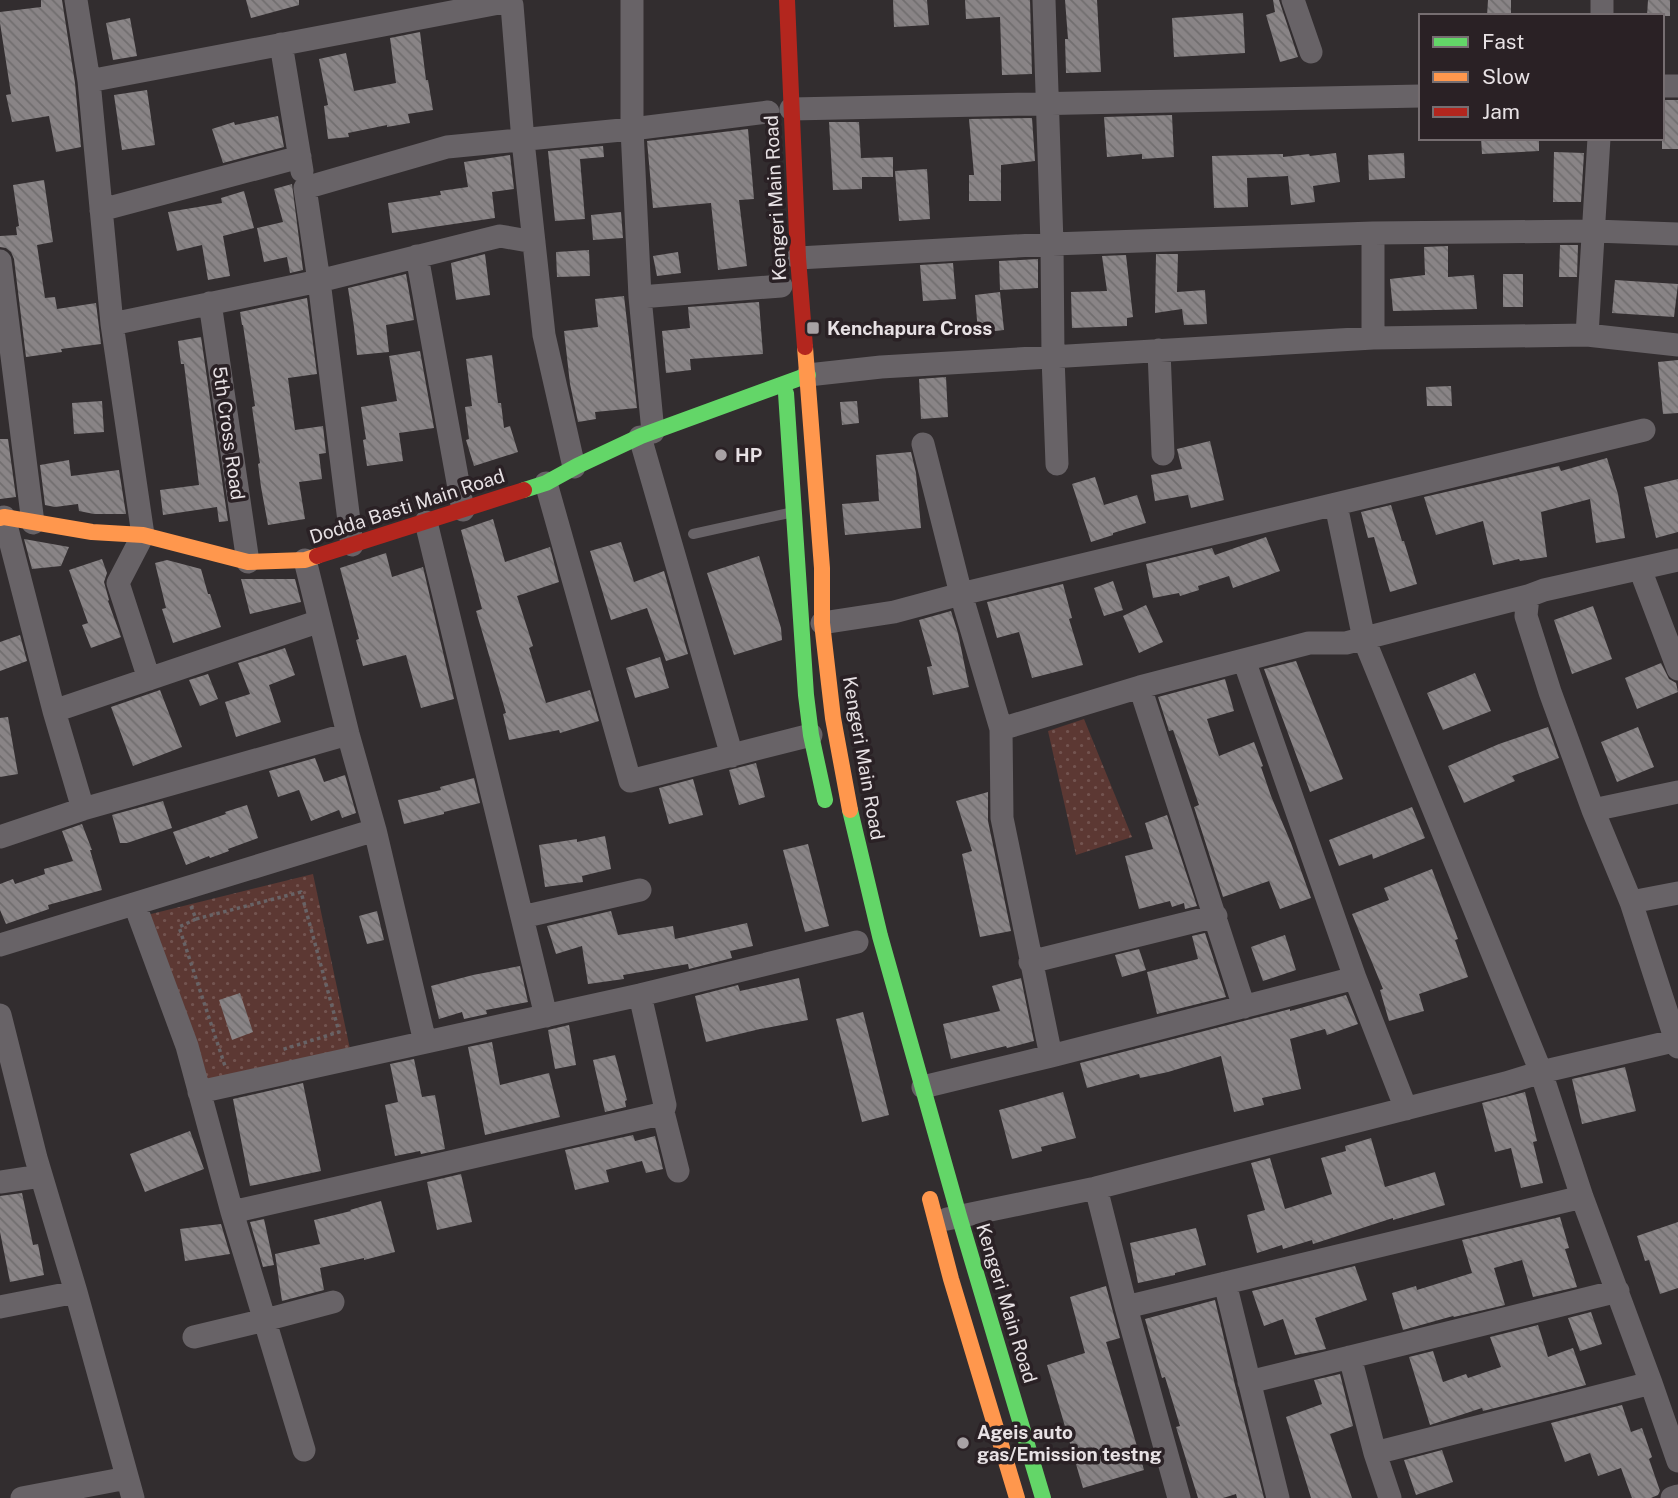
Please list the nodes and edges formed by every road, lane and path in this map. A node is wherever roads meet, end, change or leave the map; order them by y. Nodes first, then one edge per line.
1 (76, 0) edge
2 (632, 0) edge
3 (787, 0) edge
4 (1044, 0) edge
5 (1293, 0) edge
6 (281, 44) junction
7 (1311, 52) dead end
8 (89, 81) junction
9 (1419, 96) edge
10 (1048, 104) junction
11 (774, 112) junction
12 (632, 129) junction
13 (1599, 140) edge
14 (523, 141) junction
15 (300, 157) junction
16 (305, 188) junction
17 (101, 210) junction
18 (1594, 231) junction
19 (1373, 233) junction
20 (1678, 234) edge
21 (534, 242) junction
22 (1052, 244) junction
23 (417, 256) junction
24 (0, 261) edge
25 (785, 279) junction
26 (319, 281) junction
27 (640, 296) junction
28 (210, 303) junction
29 (112, 324) junction
30 (1587, 335) junction
31 (1373, 338) junction
32 (1678, 345) edge
33 (1159, 350) junction
34 (1053, 357) junction
35 (808, 375) junction
36 (785, 376) junction
37 (1644, 430) dead end
38 (647, 434) junction
39 (923, 444) dead end
40 (1163, 454) dead end
41 (1057, 464) dead end
42 (574, 467) junction
43 (546, 484) junction
44 (1336, 505) junction
45 (463, 510) junction
46 (793, 512) junction
47 (2, 518) edge
48 (426, 522) junction
49 (33, 523) junction
50 (693, 534) dead end
51 (144, 535) junction
52 (352, 545) junction
53 (305, 560) junction
54 (1678, 561) edge
55 (248, 562) junction
56 (1640, 569) junction
57 (961, 594) junction
58 (1528, 596) junction
59 (320, 621) junction
60 (822, 623) junction
61 (1364, 639) junction
62 (1244, 660) junction
63 (1678, 669) edge
64 (149, 679) junction
65 (1140, 687) junction
66 (54, 711) junction
67 (1001, 729) junction
68 (348, 734) junction
69 (811, 735) junction
70 (732, 756) junction
71 (1678, 792) edge
72 (83, 809) junction
73 (1593, 810) junction
74 (828, 813) dead end
75 (375, 830) junction
76 (0, 837) edge
77 (184, 887) junction
78 (640, 890) dead end
79 (1678, 893) edge
80 (1631, 902) junction
81 (135, 905) junction
82 (1216, 916) junction
83 (522, 917) junction
84 (196, 919) junction
85 (857, 942) dead end
86 (0, 945) edge
87 (1030, 962) junction
88 (1355, 978) junction
89 (640, 995) junction
90 (1244, 1007) junction
91 (0, 1014) edge
92 (546, 1016) junction
93 (425, 1042) junction
94 (1677, 1042) edge
95 (276, 1052) dead end
96 (1051, 1056) junction
97 (6, 1065) edge
98 (225, 1068) dead end
99 (1541, 1072) junction
100 (923, 1087) junction
101 (200, 1092) junction
102 (1406, 1109) junction
103 (663, 1112) junction
104 (678, 1171) dead end
105 (41, 1176) junction
106 (0, 1182) edge
107 (926, 1187) dead end
108 (1096, 1188) junction
109 (1582, 1197) junction
110 (232, 1212) junction
111 (959, 1216) junction
112 (936, 1222) junction
113 (1225, 1283) junction
114 (1618, 1291) junction
115 (76, 1293) junction
116 (333, 1302) dead end
117 (0, 1307) edge
118 (1126, 1307) junction
119 (265, 1321) junction
120 (194, 1337) dead end
121 (1350, 1357) junction
122 (1249, 1382) junction
123 (1651, 1383) junction
124 (304, 1450) dead end
125 (1375, 1453) junction
126 (1678, 1461) edge
127 (130, 1488) edge
128 (1678, 1496) edge
129 (22, 1498) edge
130 (1017, 1498) edge
131 (1043, 1498) edge
132 (1180, 1498) edge
133 (1278, 1498) edge
134 (1390, 1498) edge
135 (1671, 1498) edge

1 - 8 street
2 - 12 street
3 - 11 main road, Kengeri Main Road
4 - 10 street
5 - 7 street
6 - 8 street
6 - 14 street
6 - 15 street
8 - 17 street
9 - 10 street
10 - 11 street
10 - 22 street
11 - 12 street
11 - 25 main road, Kengeri Main Road
12 - 14 street
12 - 27 street
13 - 18 street
14 - 16 street
14 - 21 street
15 - 16 street
15 - 17 street
16 - 26 street
17 - 29 street
18 - 19 street
18 - 20 street
18 - 30 street
19 - 22 street
19 - 31 street
21 - 23 street
21 - 42 street
22 - 25 street
22 - 34 street
23 - 26 street
23 - 45 street
24 - 49 street
25 - 27 street
25 - 35 main road, Kengeri Main Road
26 - 28 street
26 - 52 street
27 - 38 street
28 - 29 street
28 - 55 street, 5th Cross Road
29 - 51 street
30 - 31 street
30 - 32 street
31 - 33 street
33 - 34 street
33 - 40 street
34 - 35 street
34 - 41 street
35 - 36 main road, Dodda Basti Main Road
35 - 60 main road, Kengeri Main Road
36 - 38 main road, Dodda Basti Main Road
36 - 46 main road
37 - 44 street
38 - 42 main road, Dodda Basti Main Road
38 - 70 street
39 - 57 street
42 - 43 main road, Dodda Basti Main Road
43 - 45 main road, Dodda Basti Main Road
43 - 70 street
44 - 57 street
44 - 61 street
45 - 48 main road, Dodda Basti Main Road
46 - 50 lane
46 - 69 main road
47 - 49 main road, Dodda Basti Main Road
47 - 66 street
48 - 52 main road, Dodda Basti Main Road
48 - 83 street
49 - 51 main road, Dodda Basti Main Road
51 - 55 main road, Dodda Basti Main Road
51 - 64 street
52 - 53 main road, Dodda Basti Main Road
53 - 55 main road, Dodda Basti Main Road
53 - 59 street
54 - 56 street
56 - 58 street
56 - 63 street
57 - 60 street
57 - 67 street
58 - 61 street
58 - 73 street
59 - 64 street
59 - 68 street
60 - 100 main road, Kengeri Main Road
61 - 62 street
61 - 99 street
62 - 65 street
62 - 88 street
64 - 66 street
65 - 67 street
65 - 82 street
66 - 72 street
67 - 87 street
68 - 72 street
68 - 75 street
69 - 70 street
69 - 74 main road
71 - 73 street
72 - 76 street
73 - 80 street
75 - 77 street
75 - 93 street
77 - 81 street
77 - 84 path
78 - 83 street
79 - 80 street
80 - 94 street
81 - 86 street
81 - 101 street
82 - 87 street
82 - 90 street
83 - 92 street
84 - 95 path
84 - 98 path
85 - 89 street
87 - 96 street
88 - 90 street
88 - 102 street
89 - 92 street
89 - 103 street
90 - 96 street
91 - 97 street
92 - 93 street
93 - 101 street
94 - 99 street
96 - 100 street
97 - 105 street
99 - 102 street
99 - 109 street
100 - 111 main road, Kengeri Main Road
101 - 110 street
102 - 108 street
103 - 104 street
103 - 110 street
105 - 106 street
105 - 115 street
107 - 112 main road
108 - 111 street
108 - 118 street
109 - 113 street
109 - 114 street
110 - 119 street
111 - 112 street
111 - 131 main road, Kengeri Main Road
112 - 130 main road
113 - 118 street
113 - 122 street
114 - 121 street
114 - 123 street
115 - 117 street
115 - 127 street
116 - 119 street
118 - 132 street
119 - 120 street
119 - 124 street
121 - 122 street
121 - 125 street
122 - 133 street
123 - 125 street
123 - 126 street
125 - 134 street
127 - 129 street
128 - 135 street

